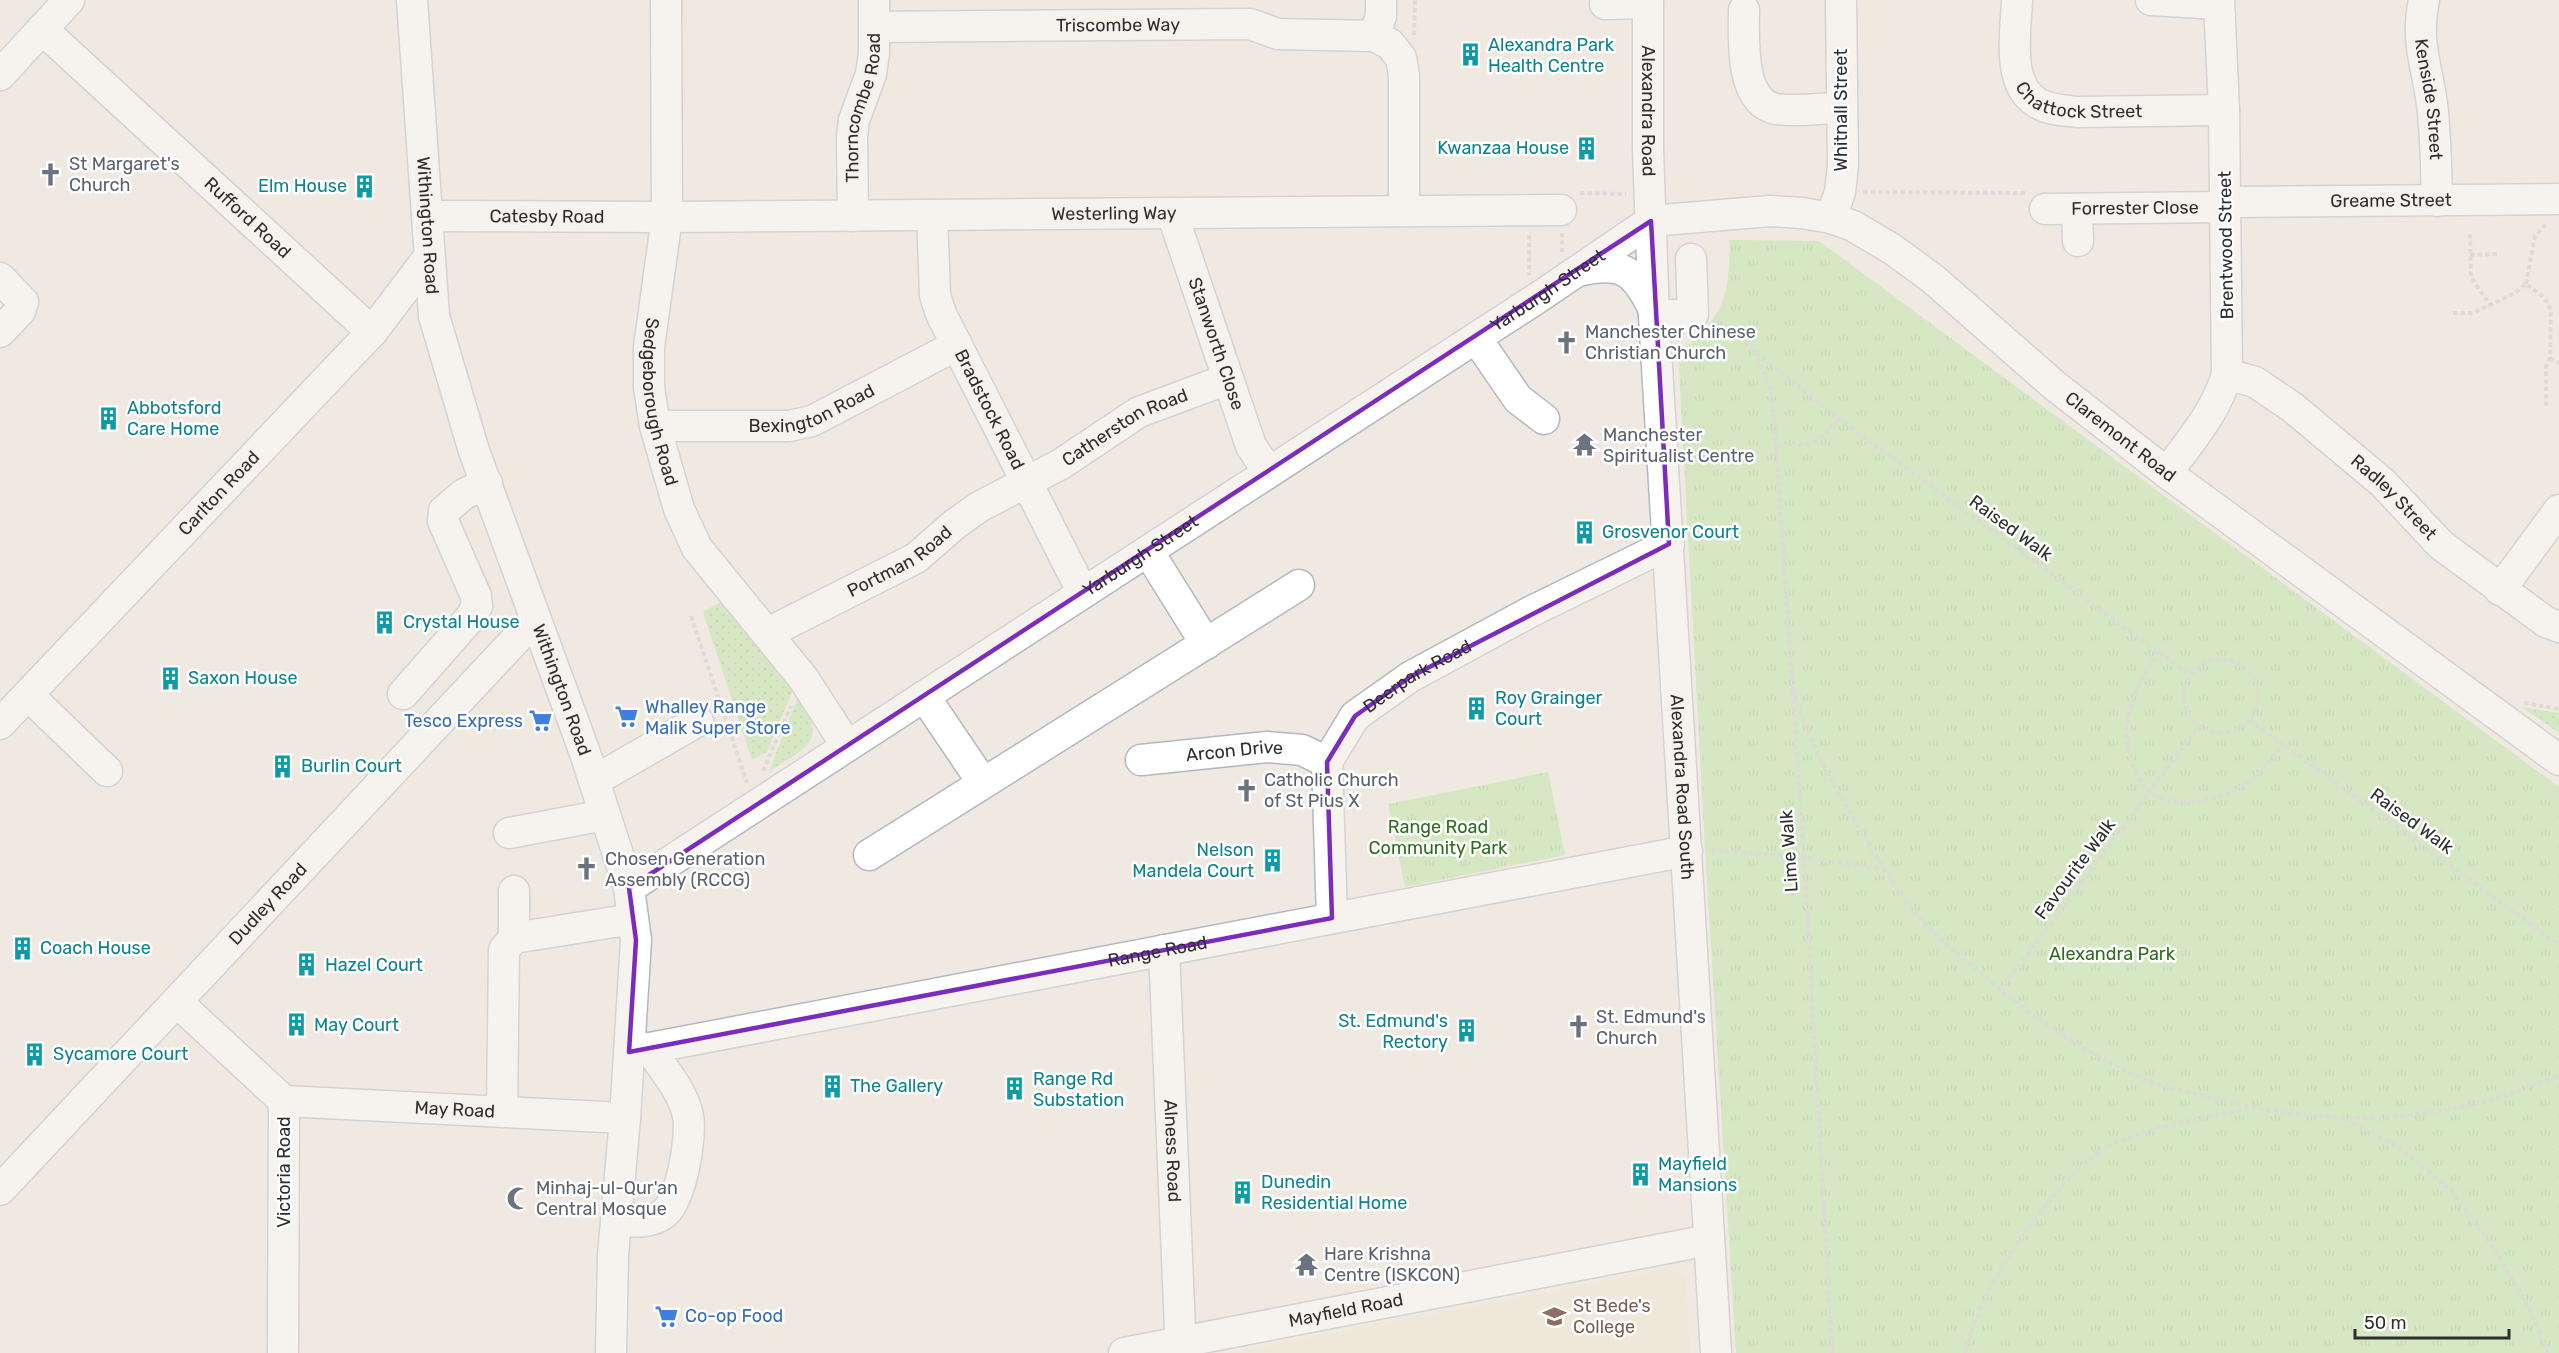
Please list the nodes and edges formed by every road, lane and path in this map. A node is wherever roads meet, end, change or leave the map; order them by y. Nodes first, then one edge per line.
1 (69, 0) edge
2 (412, 0) edge
3 (666, 0) edge
4 (1381, 0) edge
5 (1841, 0) edge
6 (2017, 0) edge
7 (2151, 0) edge
8 (2424, 0) edge
9 (1648, 2) edge
10 (2219, 2) edge
11 (1605, 4) dead end
12 (1744, 10) dead end
13 (874, 13) edge
14 (42, 29) junction
15 (1367, 35) junction
16 (0, 75) edge
17 (1842, 108) junction
18 (2224, 110) junction
19 (2437, 201) junction
20 (2225, 205) junction
21 (2045, 209) dead end
22 (2077, 209) junction
23 (1529, 210) junction
24 (1561, 210) junction
25 (1404, 211) junction
26 (2555, 211) edge
27 (1172, 213) junction
28 (932, 215) junction
29 (427, 216) junction
30 (852, 216) junction
31 (667, 218) junction
32 (1831, 218) junction
33 (1651, 221) junction
34 (2470, 234) dead end
35 (2078, 241) dead end
36 (2497, 254) dead end
37 (2470, 255) junction
38 (429, 256) junction
39 (1691, 259) dead end
40 (1575, 271) junction
41 (0, 278) edge
42 (2526, 284) junction
43 (1539, 297) junction
44 (2490, 305) junction
45 (1653, 312) junction
46 (2453, 313) dead end
47 (1693, 314) junction
48 (0, 332) edge
49 (372, 332) junction
50 (1476, 338) junction
51 (957, 345) junction
52 (1754, 351) junction
53 (2550, 358) junction
54 (2559, 363) edge
55 (2227, 374) junction
56 (1228, 379) junction
57 (2546, 408) dead end
58 (1544, 419) dead end
59 (1839, 419) junction
60 (655, 426) junction
61 (1776, 446) junction
62 (1268, 471) junction
63 (2167, 472) junction
64 (1027, 482) junction
65 (487, 483) junction
66 (2559, 510) edge
67 (1669, 544) junction
68 (1148, 551) junction
69 (1299, 585) dead end
70 (2500, 590) junction
71 (1083, 593) junction
72 (535, 619) junction
73 (2559, 627) edge
74 (768, 633) junction
75 (1206, 644) junction
76 (2158, 651) junction
77 (2190, 675) junction
78 (803, 678) junction
79 (1791, 678) junction
80 (403, 694) dead end
81 (28, 695) junction
82 (924, 696) junction
83 (2249, 720) junction
84 (698, 721) dead end
85 (0, 724) edge
86 (2199, 726) junction
87 (2283, 744) junction
88 (847, 746) junction
89 (1141, 760) dead end
90 (2559, 760) edge
91 (1327, 762) junction
92 (107, 771) dead end
93 (594, 781) junction
94 (746, 781) dead end
95 (983, 783) junction
96 (2150, 792) junction
97 (605, 815) junction
98 (509, 833) dead end
99 (1687, 851) junction
100 (869, 855) dead end
101 (1804, 857) junction
102 (1885, 870) junction
103 (629, 888) junction
104 (514, 891) dead end
105 (1332, 918) junction
106 (633, 919) junction
107 (514, 938) junction
108 (2559, 945) edge
109 (1164, 950) junction
110 (2000, 991) junction
111 (177, 1002) junction
112 (639, 1050) junction
113 (2559, 1074) edge
114 (284, 1101) junction
115 (2252, 1108) junction
116 (502, 1112) junction
117 (625, 1118) junction
118 (2344, 1119) junction
119 (0, 1191) edge
120 (616, 1221) junction
121 (1709, 1240) junction
122 (1181, 1347) edge
123 (283, 1353) edge
124 (611, 1353) edge
125 (1124, 1353) edge
126 (1716, 1353) edge
127 (1832, 1353) edge
128 (1965, 1353) edge
129 (2548, 1353) edge

1 - 14 street
2 - 29 street, Withington Road
3 - 31 street, Sedgeborough Road
4 - 15 street
5 - 17 street, Whitnall Street
6 - 18 street, Chattock Street
7 - 10 street
8 - 19 street, Kenside Street
9 - 11 street
9 - 33 street, Alexandra Road
10 - 18 street, Brentwood Street
12 - 17 street
13 - 15 street, Triscombe Way
13 - 30 street, Thorncombe Road
14 - 16 street
14 - 49 street, Rufford Road
15 - 25 street
17 - 32 street, Whitnall Street
18 - 20 street, Brentwood Street
19 - 20 street, Greame Street
19 - 26 street, Greame Street
20 - 22 street, Forrester Close
20 - 55 street, Brentwood Street
21 - 22 street, Forrester Close
22 - 35 street
23 - 24 street, Westerling Way
23 - 25 street, Westerling Way
23 - 43 path
24 - 33 path
24 - 40 path
25 - 27 street, Westerling Way
26 - 42 path
27 - 28 street, Westerling Way
27 - 56 street, Stanworth Close
28 - 30 street, Westerling Way
28 - 51 street, Bradstock Road
29 - 31 street, Catesby Road
29 - 38 street, Withington Road
30 - 31 street, Westerling Way
31 - 60 street, Sedgeborough Road
32 - 33 street, Claremont Road
32 - 63 street, Claremont Road
33 - 40 street, Yarburgh Street
33 - 45 street, Alexandra Road South
34 - 37 path
36 - 37 path
37 - 44 path
38 - 49 street, Carlton Road
38 - 65 street, Withington Road
39 - 47 street
40 - 43 street, Yarburgh Street
40 - 45 street
41 - 48 street
42 - 44 path
42 - 53 path
43 - 50 street, Yarburgh Street
44 - 46 path
45 - 47 street
45 - 67 street, Alexandra Road South
47 - 52 path, Raised Walk
49 - 81 street, Carlton Road
50 - 58 street
50 - 62 street, Yarburgh Street
51 - 60 street, Bexington Road
51 - 64 street, Bradstock Road
52 - 59 path, Raised Walk
52 - 61 path, Lime Walk
53 - 54 path
53 - 57 path
55 - 63 street, Brentwood Street
55 - 70 street, Radley Street
56 - 62 street, Stanworth Close
56 - 64 street, Catherston Road
59 - 61 path
59 - 76 path, Raised Walk
60 - 74 street, Sedgeborough Road
61 - 79 path, Lime Walk
62 - 68 street, Yarburgh Street
63 - 90 street, Claremont Road
64 - 71 street, Bradstock Road
64 - 74 street, Portman Road
65 - 72 street, Withington Road
65 - 80 street
66 - 70 street
67 - 91 street, Deerpark Road
67 - 99 street, Alexandra Road South
68 - 71 street, Yarburgh Street
68 - 75 street
69 - 75 street
70 - 73 street, Radley Street
71 - 82 street, Yarburgh Street
72 - 93 street, Withington Road
72 - 111 street, Dudley Road
74 - 78 street, Sedgeborough Road
75 - 95 street
76 - 77 path, Raised Walk
76 - 96 path
77 - 83 path
77 - 86 path
78 - 88 street, Sedgeborough Road
78 - 94 path
79 - 101 path, Lime Walk
79 - 102 path
81 - 85 street, Carlton Road
81 - 92 street
82 - 88 street, Yarburgh Street
82 - 95 street
83 - 86 path
83 - 87 path, Raised Walk
84 - 93 street
86 - 96 path, Favourite Walk
87 - 96 path
87 - 108 path, Raised Walk
88 - 103 street, Yarburgh Street
89 - 91 street, Arcon Drive
91 - 105 street
93 - 97 street, Withington Road
95 - 100 street
96 - 110 path, Favourite Walk
97 - 98 street
97 - 103 street, Withington Road
99 - 101 path
99 - 105 street, Range Road
99 - 121 street, Alexandra Road South
101 - 102 path
101 - 127 path, Lime Walk
102 - 110 path
103 - 106 street, Withington Road
104 - 107 street
105 - 109 street, Range Road
106 - 107 street
106 - 112 street, Withington Road
107 - 116 street
109 - 112 street, Range Road
109 - 122 street, Alness Road
110 - 115 path
111 - 114 street, Victoria Road
111 - 119 street, Dudley Road
112 - 117 street, Withington Road
112 - 120 street
113 - 118 path
114 - 116 street, May Road
114 - 123 street, Victoria Road
115 - 118 path
115 - 128 path
116 - 117 street, May Road
117 - 120 street, Withington Road
118 - 129 path
120 - 124 street, Withington Road
121 - 122 street, Mayfield Road
121 - 126 street, Alexandra Road South
122 - 125 street, Mayfield Road

